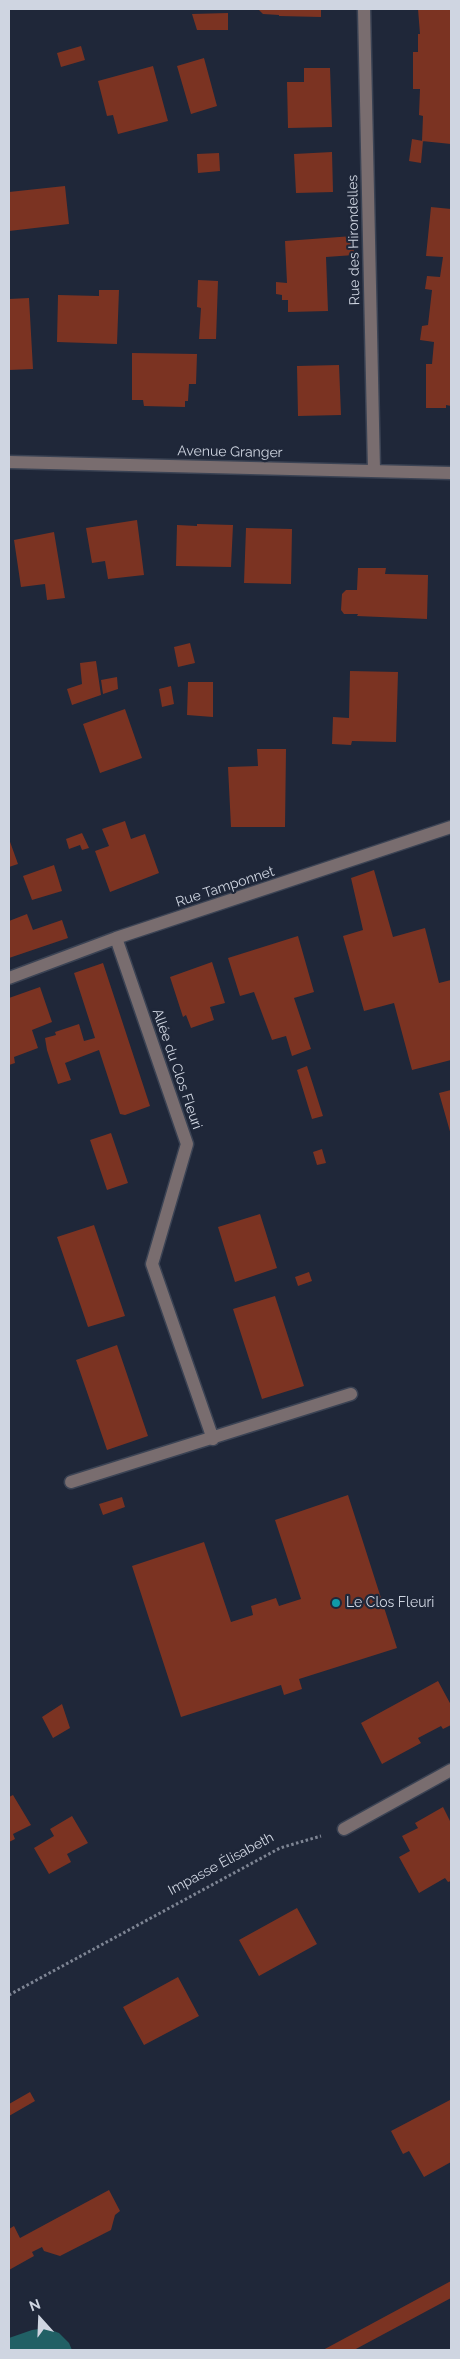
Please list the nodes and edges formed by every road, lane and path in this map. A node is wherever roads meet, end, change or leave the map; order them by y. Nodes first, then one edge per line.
1 (364, 9) edge
2 (9, 462) edge
3 (374, 470) junction
4 (451, 473) edge
5 (451, 827) edge
6 (116, 938) junction
7 (9, 978) edge
8 (351, 1394) dead end
9 (214, 1438) junction
10 (71, 1482) dead end
11 (451, 1770) edge
12 (344, 1830) joint
13 (9, 1995) edge

1 - 3 street, Rue des Hirondelles
2 - 3 street, Avenue Granger
3 - 4 street, Avenue Granger
5 - 6 street, Rue Tamponnet
6 - 7 street, Rue Tamponnet
6 - 9 street, Allée du Clos Fleuri
8 - 9 street
9 - 10 street
11 - 12 street
12 - 13 path, Impasse Élisabeth

